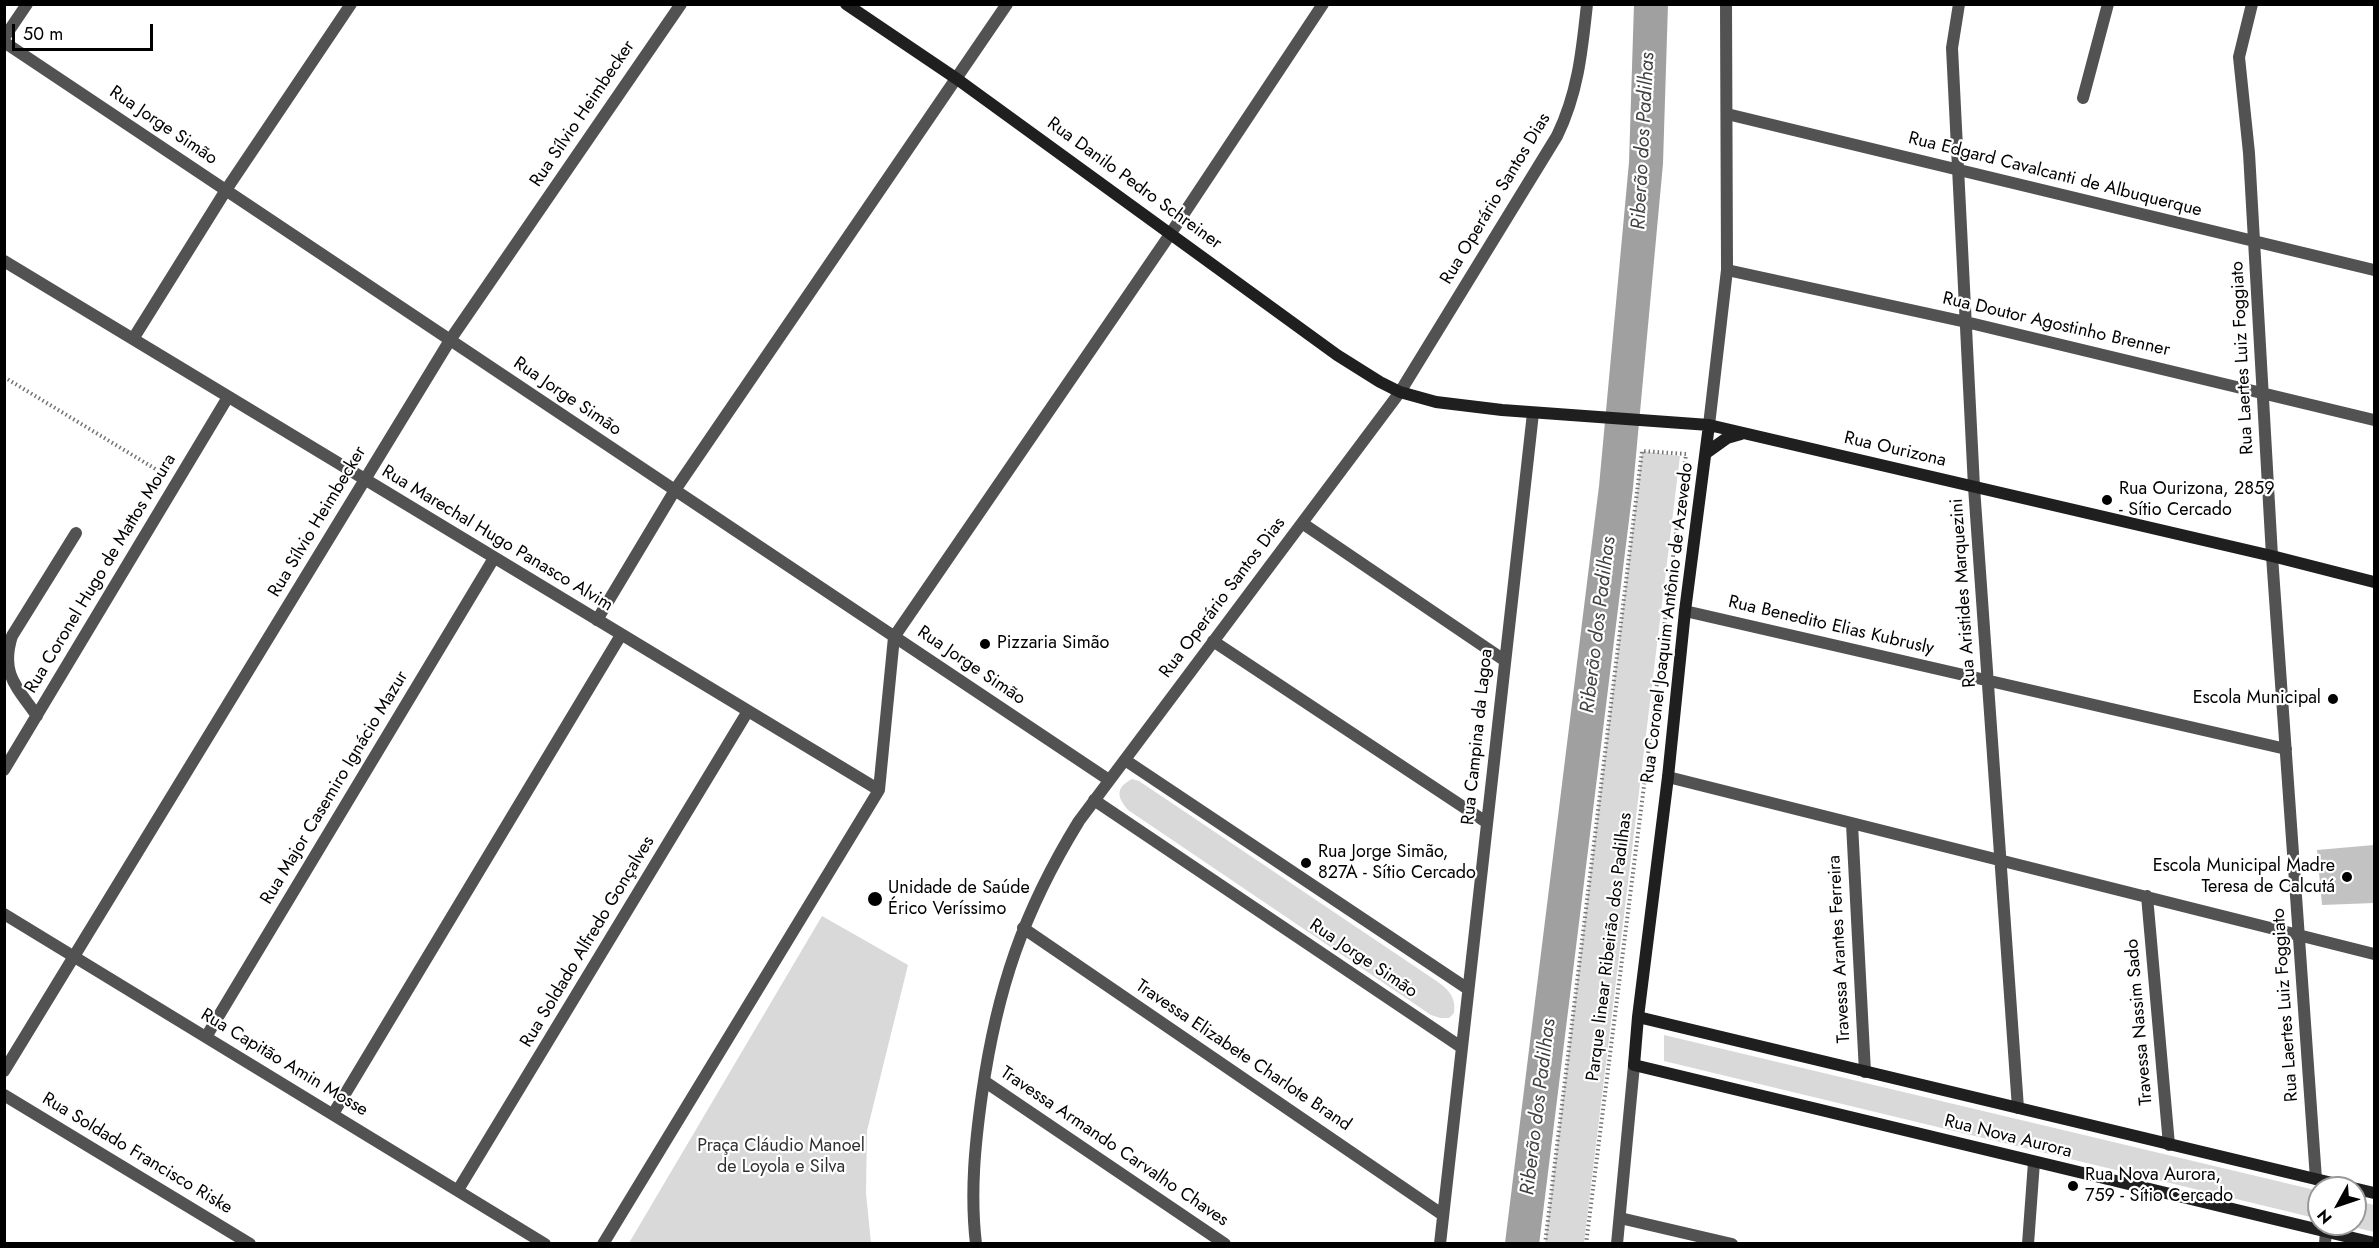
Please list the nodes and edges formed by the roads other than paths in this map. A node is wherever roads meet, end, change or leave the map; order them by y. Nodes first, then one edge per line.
1 (27, 4) edge
2 (351, 4) edge
3 (681, 4) edge
4 (846, 4) edge
5 (1006, 4) edge
6 (1323, 4) edge
7 (1587, 4) edge
8 (1726, 4) edge
9 (1959, 4) edge
10 (2108, 4) edge
11 (2252, 4) edge
12 (4, 40) edge
13 (957, 79) junction
14 (2083, 98) dead end
15 (1727, 114) junction
16 (1958, 169) junction
17 (226, 190) junction
18 (1171, 233) junction
19 (2254, 242) junction
20 (4, 261) edge
21 (1727, 270) junction
22 (2374, 270) edge
23 (1966, 322) junction
24 (134, 339) junction
25 (450, 340) junction
26 (1400, 392) junction
27 (2263, 392) junction
28 (228, 397) junction
29 (1533, 413) junction
30 (2374, 420) edge
31 (1709, 425) junction
32 (1744, 434) junction
33 (1706, 453) junction
34 (365, 479) junction
35 (1974, 487) junction
36 (675, 490) junction
37 (1302, 523) junction
38 (76, 533) dead end
39 (2272, 556) junction
40 (494, 558) junction
41 (2374, 582) edge
42 (1685, 611) junction
43 (597, 620) junction
44 (621, 635) junction
45 (894, 637) junction
46 (1213, 641) junction
47 (1504, 660) junction
48 (1988, 680) junction
49 (748, 711) junction
50 (37, 716) junction
51 (2286, 749) junction
52 (1125, 760) junction
53 (4, 770) edge
54 (1668, 777) junction
55 (1109, 780) junction
56 (879, 790) junction
57 (1095, 800) junction
58 (1486, 822) junction
59 (1852, 824) junction
60 (2001, 859) junction
61 (2147, 896) junction
62 (4, 914) edge
63 (1023, 928) junction
64 (2299, 935) junction
65 (2374, 954) edge
66 (74, 957) junction
67 (1468, 989) junction
68 (1638, 1017) junction
69 (206, 1037) junction
70 (1461, 1047) junction
71 (1634, 1065) junction
72 (4, 1071) edge
73 (1865, 1072) junction
74 (984, 1081) junction
75 (4, 1095) edge
76 (2018, 1108) junction
77 (333, 1114) junction
78 (2169, 1145) junction
79 (2034, 1162) junction
80 (2316, 1176) edge
81 (2307, 1177) edge
82 (458, 1190) junction
83 (1443, 1215) junction
84 (1620, 1218) junction
85 (2326, 1237) edge
86 (2374, 1243) edge
87 (250, 1244) edge
88 (545, 1244) edge
89 (603, 1244) edge
90 (976, 1244) edge
91 (1225, 1244) edge
92 (1440, 1244) edge
93 (1617, 1244) edge
94 (1732, 1244) edge
95 (2028, 1244) edge

1 - 12 street
2 - 17 street
3 - 25 street, Rua Sílvio Heimbecker
4 - 13 main road, Rua Danilo Pedro Schreiner
5 - 13 street
6 - 18 street
7 - 26 street, Rua Operário Santos Dias
8 - 15 street, Rua Coronel Joaquim Antônio de Azevedo
9 - 16 street, Rua Aristides Marquezini
10 - 14 street
11 - 19 street, Rua Laertes Luiz Foggiato
12 - 17 street, Rua Jorge Simão
13 - 18 main road, Rua Danilo Pedro Schreiner
13 - 36 street
15 - 16 street, Rua Edgard Cavalcanti de Albuquerque
15 - 21 street, Rua Coronel Joaquim Antônio de Azevedo
16 - 19 street, Rua Edgard Cavalcanti de Albuquerque
16 - 23 street, Rua Aristides Marquezini
17 - 24 street
17 - 25 street, Rua Jorge Simão
18 - 26 main road, Rua Danilo Pedro Schreiner
18 - 45 street
19 - 22 street, Rua Edgard Cavalcanti de Albuquerque
19 - 27 street, Rua Laertes Luiz Foggiato
20 - 24 street, Rua Marechal Hugo Panasco Alvim
21 - 23 street, Rua Doutor Agostinho Brenner
21 - 31 street, Rua Coronel Joaquim Antônio de Azevedo
23 - 27 street, Rua Doutor Agostinho Brenner
23 - 35 street, Rua Aristides Marquezini
24 - 28 street, Rua Marechal Hugo Panasco Alvim
25 - 34 street, Rua Sílvio Heimbecker
25 - 36 street, Rua Jorge Simão
26 - 29 main road, Rua Ourizona
26 - 37 street, Rua Operário Santos Dias
27 - 30 street, Rua Doutor Agostinho Brenner
27 - 39 street, Rua Laertes Luiz Foggiato
28 - 34 street, Rua Marechal Hugo Panasco Alvim
28 - 50 street, Rua Coronel Hugo de Mattos Moura
29 - 31 main road, Rua Ourizona
29 - 47 street, Rua Campina da Lagoa
31 - 32 main road, Rua Ourizona
31 - 33 main road, Rua Coronel Joaquim Antônio de Azevedo
32 - 33 main road
32 - 35 main road, Rua Ourizona
33 - 42 main road, Rua Coronel Joaquim Antônio de Azevedo
34 - 40 street, Rua Marechal Hugo Panasco Alvim
34 - 66 street, Rua Sílvio Heimbecker
35 - 39 main road, Rua Ourizona
35 - 48 street, Rua Aristides Marquezini
36 - 43 street
36 - 45 street, Rua Jorge Simão
37 - 46 street, Rua Operário Santos Dias
37 - 47 street
38 - 50 street
39 - 41 main road, Rua Ourizona
39 - 51 street, Rua Laertes Luiz Foggiato
40 - 43 street, Rua Marechal Hugo Panasco Alvim
40 - 69 street, Rua Major Casemiro Ignácio Mazur
42 - 48 street, Rua Benedito Elias Kubrusly
42 - 54 main road, Rua Coronel Joaquim Antônio de Azevedo
43 - 44 street, Rua Marechal Hugo Panasco Alvim
44 - 49 street, Rua Marechal Hugo Panasco Alvim
44 - 77 street
45 - 55 street, Rua Jorge Simão
45 - 56 street
46 - 52 street, Rua Operário Santos Dias
46 - 58 street
47 - 58 street, Rua Campina da Lagoa
48 - 51 street, Rua Benedito Elias Kubrusly
48 - 60 street, Rua Aristides Marquezini
49 - 56 street, Rua Marechal Hugo Panasco Alvim
49 - 82 street, Rua Soldado Alfredo Gonçalves
50 - 53 street, Rua Coronel Hugo de Mattos Moura
51 - 64 street, Rua Laertes Luiz Foggiato
52 - 55 street, Rua Operário Santos Dias
52 - 67 street, Rua Jorge Simão
54 - 59 street
54 - 68 main road, Rua Coronel Joaquim Antônio de Azevedo
55 - 57 street, Rua Operário Santos Dias
56 - 89 street
57 - 63 street, Rua Operário Santos Dias
57 - 70 street, Rua Jorge Simão
58 - 67 street, Rua Campina da Lagoa
59 - 60 street
59 - 73 street, Travessa Arantes Ferreira
60 - 61 street
60 - 76 street, Rua Aristides Marquezini
61 - 64 street
61 - 78 street, Travessa Nassim Sado
62 - 66 street, Rua Capitão Amin Mosse
63 - 74 street, Rua Operário Santos Dias
63 - 83 street, Travessa Elizabete Charlote Brand
64 - 65 street
64 - 80 street, Rua Laertes Luiz Foggiato
66 - 69 street, Rua Capitão Amin Mosse
66 - 72 street, Rua Sílvio Heimbecker
67 - 70 street, Rua Campina da Lagoa
68 - 71 main road, Rua Coronel Joaquim Antônio de Azevedo
68 - 73 main road, Rua Nova Aurora
69 - 77 street, Rua Capitão Amin Mosse
70 - 83 street, Rua Campina da Lagoa
71 - 79 main road, Rua Nova Aurora
71 - 84 street, Rua Coronel Joaquim Antônio de Azevedo
73 - 76 main road, Rua Nova Aurora
74 - 90 street, Rua Operário Santos Dias
74 - 91 street, Travessa Armando Carvalho Chaves
75 - 87 street, Rua Soldado Francisco Riske
76 - 78 main road, Rua Nova Aurora
77 - 82 street, Rua Capitão Amin Mosse
78 - 81 main road, Rua Nova Aurora
79 - 85 main road, Rua Nova Aurora
79 - 95 street
82 - 88 street, Rua Capitão Amin Mosse
83 - 92 street, Rua Campina da Lagoa
84 - 93 street, Rua Coronel Joaquim Antônio de Azevedo
84 - 94 street
85 - 86 main road, Rua Nova Aurora

